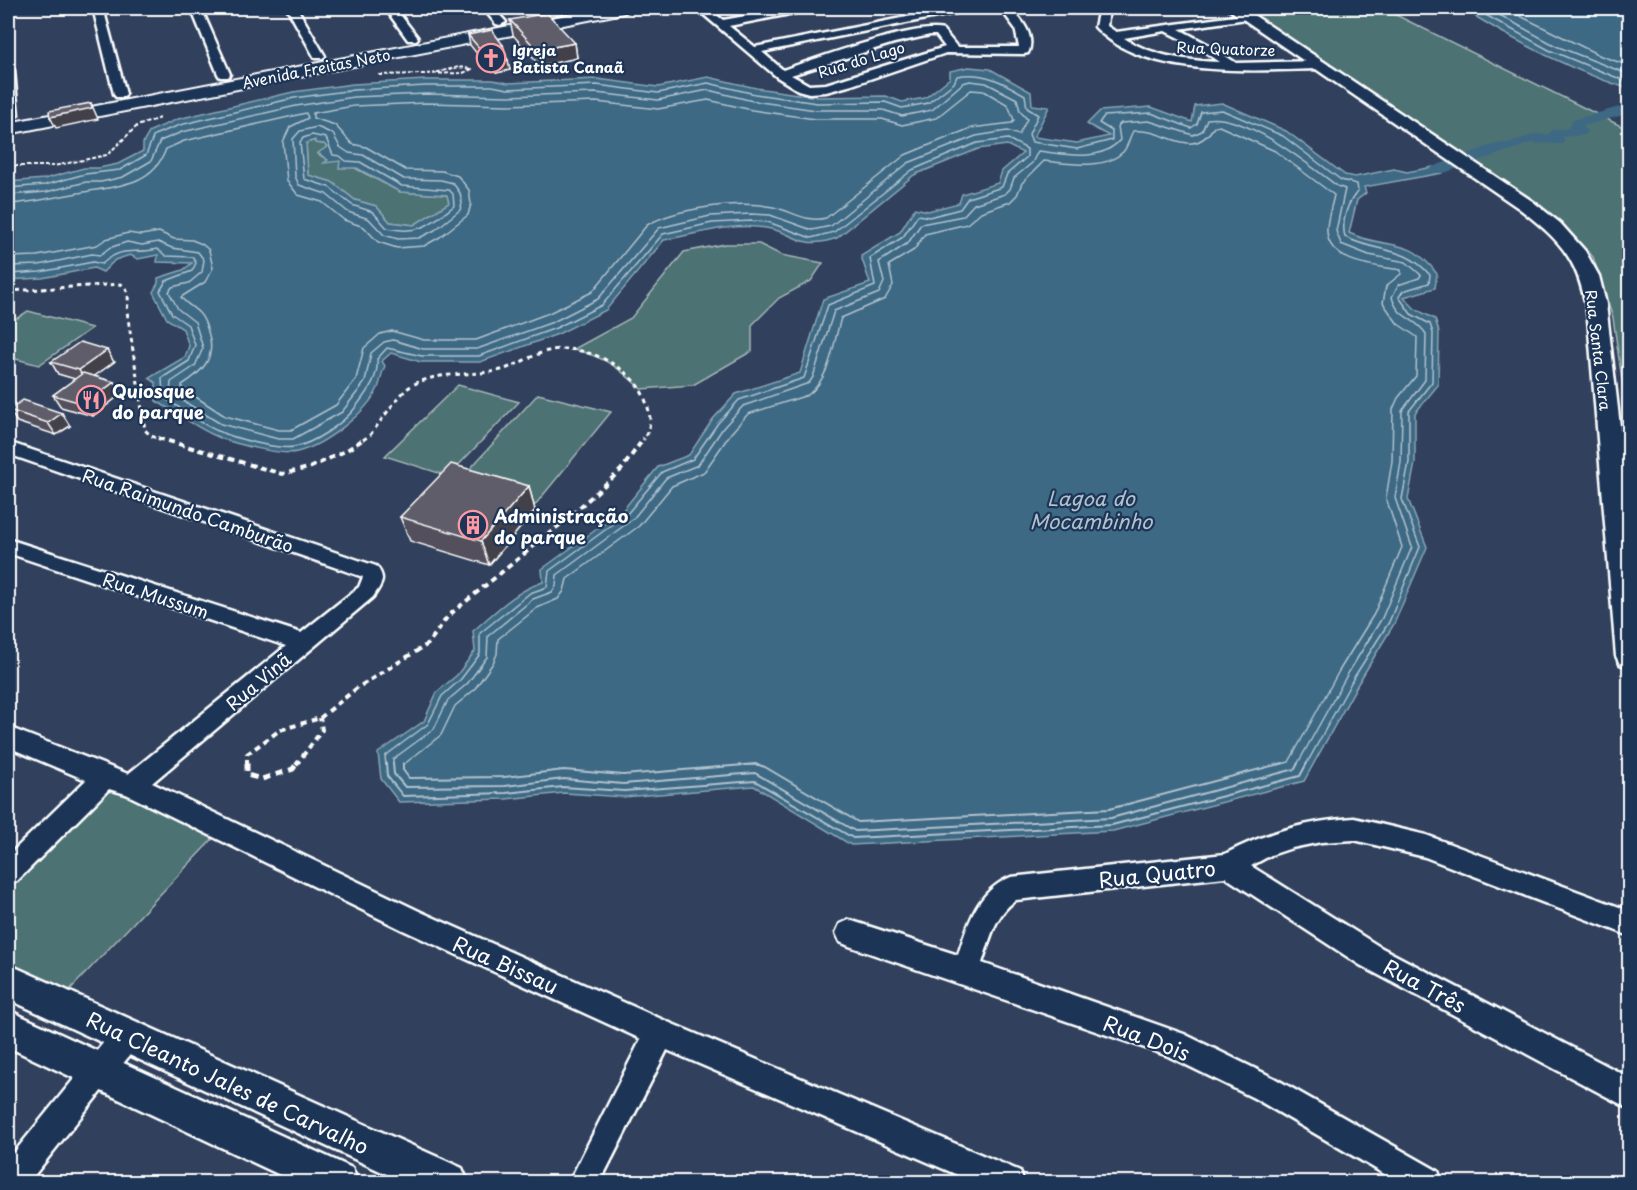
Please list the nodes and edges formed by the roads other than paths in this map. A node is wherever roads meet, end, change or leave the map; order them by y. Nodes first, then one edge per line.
1 (98, 8) edge
2 (196, 8) edge
3 (292, 8) edge
4 (390, 8) edge
5 (488, 8) edge
6 (570, 8) edge
7 (624, 8) edge
8 (700, 8) edge
9 (805, 8) edge
10 (966, 8) edge
11 (1005, 8) edge
12 (1104, 8) edge
13 (1240, 12) edge
14 (500, 22) junction
15 (720, 24) junction
16 (1169, 29) junction
17 (1112, 36) junction
18 (447, 37) junction
19 (412, 38) junction
20 (953, 48) junction
21 (752, 51) junction
22 (319, 56) junction
23 (1232, 65) junction
24 (1322, 65) junction
25 (8, 70) edge
26 (261, 73) junction
27 (224, 74) junction
28 (781, 74) junction
29 (120, 94) junction
30 (9, 120) edge
31 (8, 448) edge
32 (8, 546) edge
33 (369, 571) joint
34 (304, 643) junction
35 (1629, 656) edge
36 (8, 737) edge
37 (105, 777) junction
38 (132, 785) junction
39 (1228, 865) junction
40 (8, 873) edge
41 (1629, 924) edge
42 (849, 933) dead end
43 (966, 971) junction
44 (8, 981) edge
45 (8, 1028) edge
46 (660, 1033) junction
47 (127, 1036) junction
48 (98, 1071) junction
49 (1629, 1094) edge
50 (10, 1182) edge
51 (338, 1182) edge
52 (448, 1182) edge
53 (584, 1182) edge
54 (1009, 1182) edge
55 (1427, 1182) edge

1 - 29 street
2 - 27 street
3 - 22 street
4 - 19 street
5 - 14 street
6 - 14 main road, Avenida Freitas Neto
7 - 18 main road, Avenida Freitas Neto
8 - 15 street, Rua do Lago
9 - 15 street
10 - 21 street
11 - 20 street, Rua do Lago
12 - 17 street, Rua Quatorze
13 - 16 street
13 - 24 street, Rua Santa Clara
14 - 18 main road, Avenida Freitas Neto
15 - 21 street, Rua do Lago
16 - 17 street
16 - 23 street
17 - 23 street, Rua Quatorze
18 - 19 main road, Avenida Freitas Neto
18 - 26 main road, Avenida Freitas Neto
19 - 22 main road, Avenida Freitas Neto
20 - 28 street, Rua do Lago
20 - 28 street, Rua do Lago
21 - 28 street, Rua do Lago
22 - 26 main road, Avenida Freitas Neto
23 - 24 street, Rua Quatorze
24 - 35 street, Rua Santa Clara
25 - 30 street
26 - 27 main road, Avenida Freitas Neto
26 - 30 main road, Avenida Freitas Neto
27 - 29 main road, Avenida Freitas Neto
29 - 30 main road, Avenida Freitas Neto
31 - 33 street, Rua Raimundo Camburão
32 - 34 street, Rua Mussum
33 - 34 street, Rua Vinã
34 - 38 street, Rua Vinã
36 - 37 street, Rua Bissau
37 - 38 street, Rua Bissau
37 - 40 street
38 - 46 street, Rua Bissau
39 - 41 street, Rua Quatro
39 - 43 street, Rua Quatro
39 - 49 street, Rua Três
42 - 43 street, Rua Dois
43 - 55 street, Rua Dois
44 - 47 street, Rua Cleanto Jales de Carvalho
45 - 48 street
46 - 53 street
46 - 54 street, Rua Bissau
47 - 48 street
47 - 52 street, Rua Cleanto Jales de Carvalho
48 - 50 street
48 - 51 street

